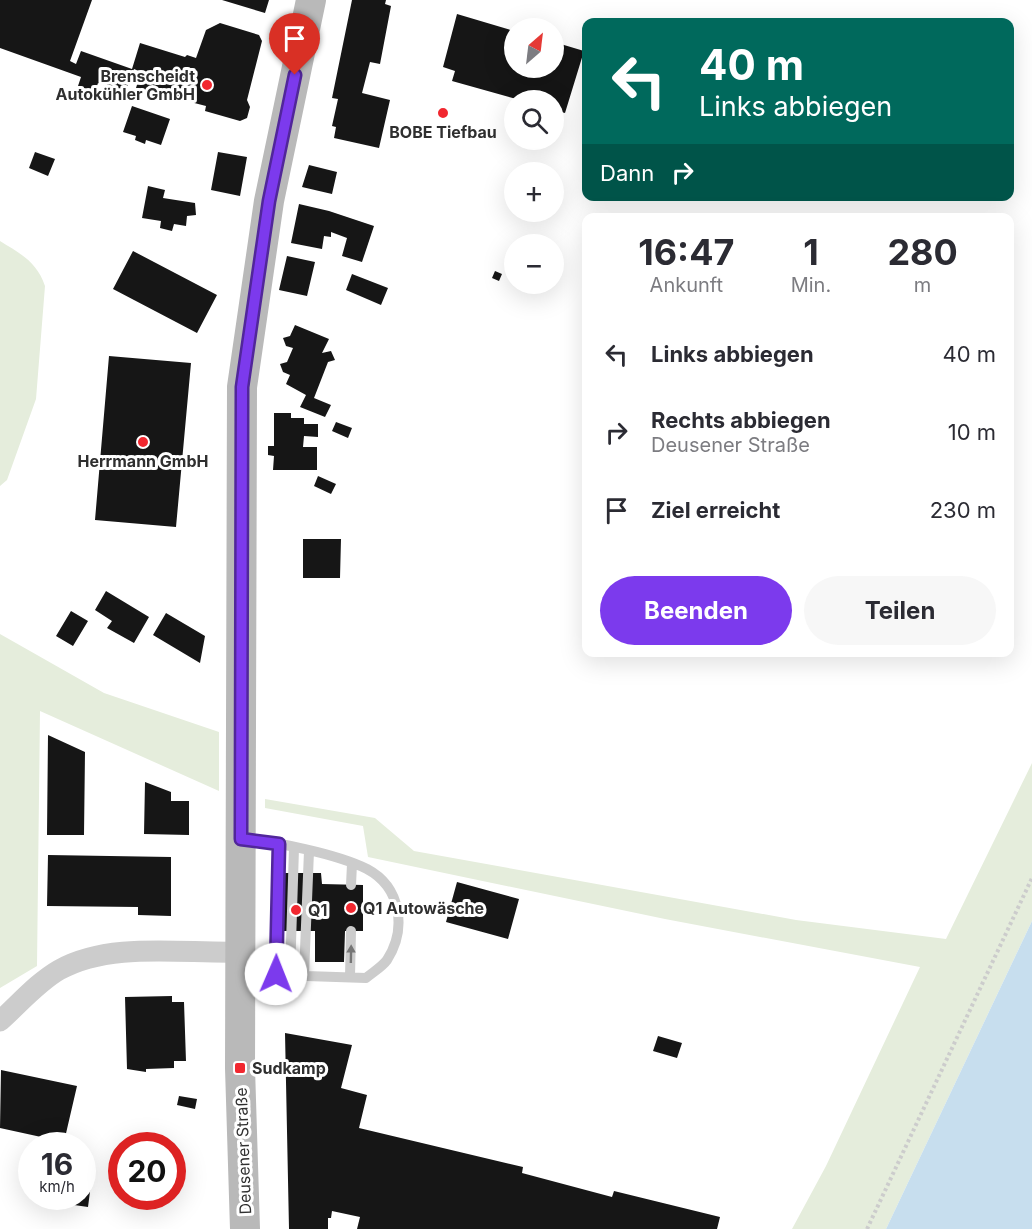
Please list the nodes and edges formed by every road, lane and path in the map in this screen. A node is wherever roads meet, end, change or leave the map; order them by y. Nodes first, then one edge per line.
1 (311, 0) edge
2 (241, 839) junction
3 (279, 844) junction
4 (294, 848) junction
5 (309, 851) junction
6 (352, 864) junction
7 (1032, 878) edge
8 (351, 885) dead end
9 (351, 931) dead end
10 (241, 963) junction
11 (276, 974) junction
12 (291, 975) junction
13 (304, 975) junction
14 (350, 977) junction
15 (0, 1021) edge
16 (245, 1229) edge
17 (867, 1229) edge

1 - 2 main road, Deusener Straße
2 - 3 lane
2 - 10 main road, Deusener Straße
3 - 4 lane
3 - 11 lane
4 - 5 lane
4 - 12 lane
5 - 6 lane
5 - 13 lane
6 - 8 lane
6 - 14 lane
7 - 17 path
14 -> 9 lane
10 - 11 lane
10 - 15 street
10 - 16 main road, Deusener Straße
11 - 12 lane
12 - 13 lane
13 - 14 lane

